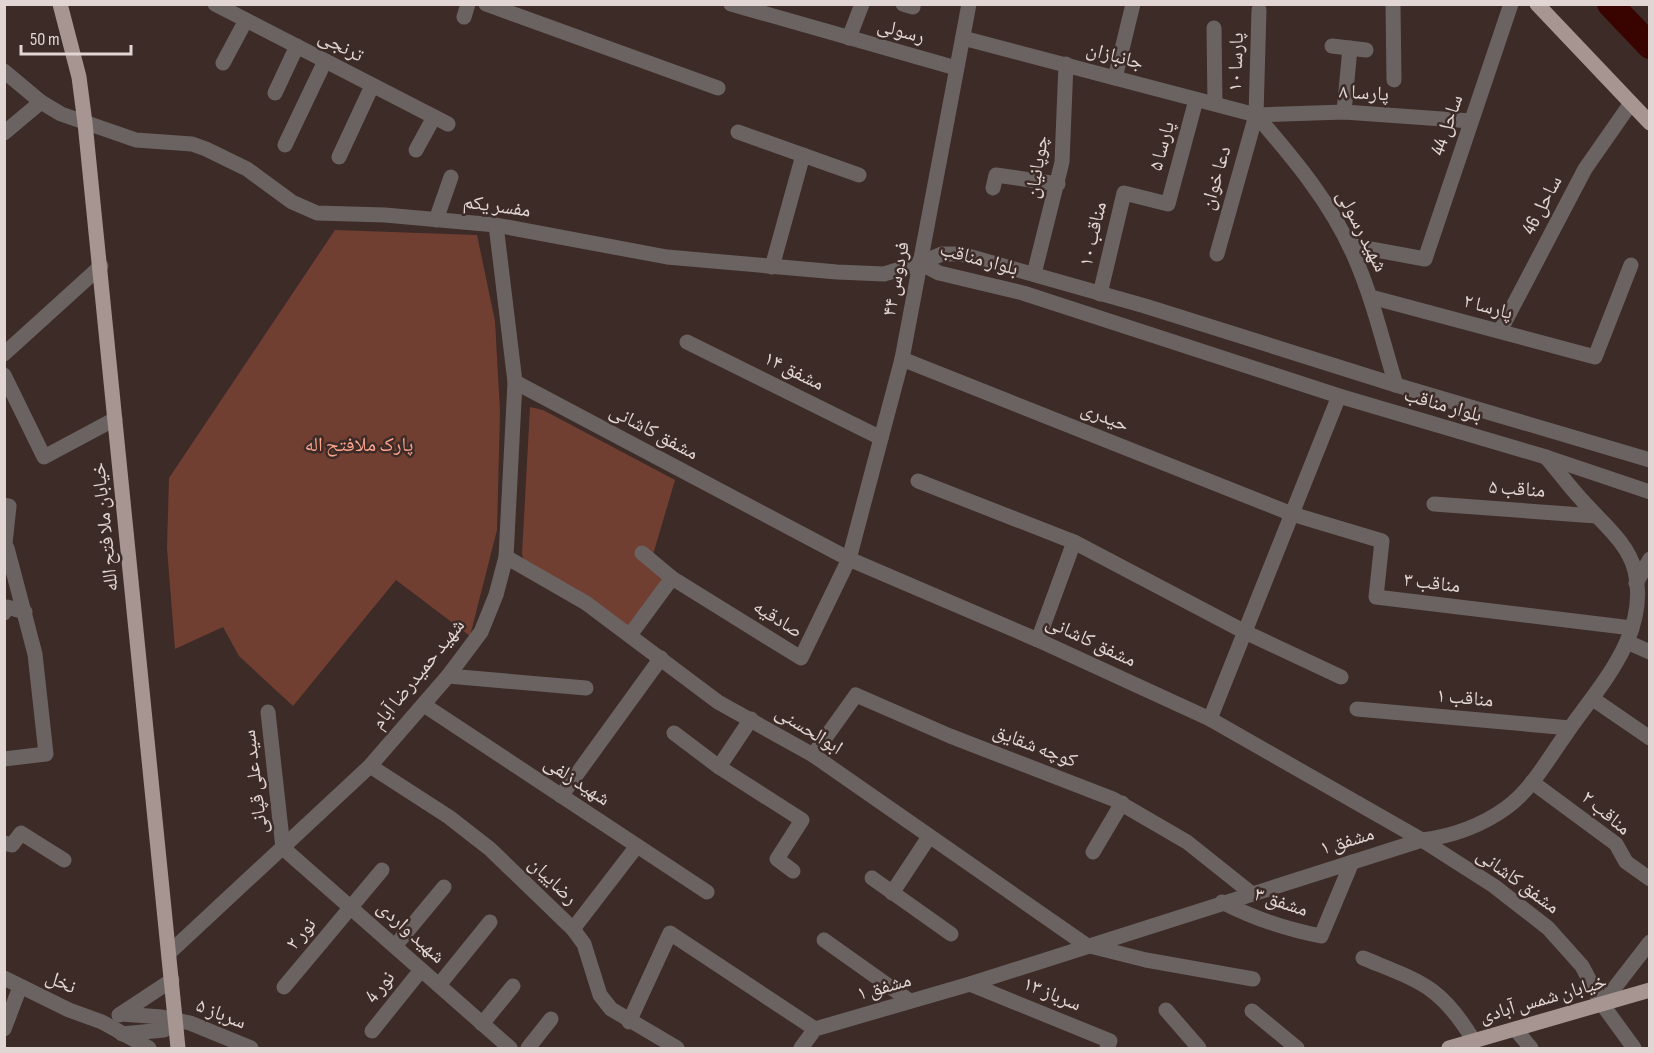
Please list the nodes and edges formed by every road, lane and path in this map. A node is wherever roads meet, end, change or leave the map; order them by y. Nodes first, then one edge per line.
1 (60, 4) edge
2 (215, 4) edge
3 (486, 4) edge
4 (862, 4) edge
5 (969, 4) edge
6 (1133, 4) edge
7 (1393, 4) edge
8 (1511, 4) edge
9 (1537, 4) edge
10 (737, 5) edge
11 (1259, 10) dead end
12 (525, 11) edge
13 (246, 20) junction
14 (1214, 28) dead end
15 (849, 38) junction
16 (963, 38) junction
17 (297, 46) junction
18 (1332, 46) dead end
19 (1350, 48) junction
20 (1366, 50) dead end
21 (325, 61) junction
22 (222, 63) dead end
23 (1066, 64) junction
24 (956, 68) junction
25 (4, 71) edge
26 (1115, 78) junction
27 (1394, 80) dead end
28 (372, 86) junction
29 (718, 88) dead end
30 (275, 93) dead end
31 (1196, 100) junction
32 (41, 102) junction
33 (1631, 103) junction
34 (1215, 104) junction
35 (1344, 112) junction
36 (1256, 115) junction
37 (434, 117) junction
38 (1471, 121) junction
39 (85, 123) junction
40 (1650, 123) edge
41 (448, 124) dead end
42 (738, 132) dead end
43 (4, 133) edge
44 (285, 145) dead end
45 (416, 150) dead end
46 (803, 155) junction
47 (339, 157) dead end
48 (859, 175) dead end
49 (452, 177) dead end
50 (1058, 184) junction
51 (993, 188) dead end
52 (1168, 204) joint
53 (436, 220) junction
54 (496, 225) junction
55 (1349, 245) junction
56 (1217, 254) dead end
57 (920, 263) junction
58 (1631, 265) dead end
59 (100, 266) junction
60 (772, 267) junction
61 (1034, 274) junction
62 (1100, 294) junction
63 (1371, 297) junction
64 (1500, 332) junction
65 (687, 342) dead end
66 (4, 354) edge
67 (902, 359) junction
68 (4, 375) edge
69 (515, 382) junction
70 (1396, 385) junction
71 (1339, 396) junction
72 (115, 419) junction
73 (881, 438) junction
74 (1546, 457) junction
75 (1650, 460) edge
76 (918, 481) dead end
77 (1650, 492) edge
78 (1434, 504) dead end
79 (4, 505) edge
80 (1292, 514) junction
81 (1596, 516) junction
82 (1074, 542) junction
83 (6, 550) edge
84 (642, 553) dead end
85 (506, 557) junction
86 (849, 559) junction
87 (1650, 559) edge
88 (672, 578) junction
89 (1636, 583) junction
90 (25, 612) junction
91 (4, 613) edge
92 (1632, 628) junction
93 (1245, 632) junction
94 (630, 635) junction
95 (1038, 640) junction
96 (1627, 642) junction
97 (1650, 652) edge
98 (661, 658) junction
99 (448, 676) junction
100 (1341, 677) dead end
101 (586, 688) dead end
102 (1593, 699) junction
103 (424, 705) junction
104 (1357, 709) dead end
105 (268, 712) dead end
106 (751, 719) junction
107 (1210, 719) junction
108 (1570, 728) junction
109 (674, 733) dead end
110 (1650, 738) edge
111 (813, 755) junction
112 (4, 759) edge
113 (370, 766) junction
114 (719, 767) junction
115 (1532, 782) junction
116 (561, 796) junction
117 (1122, 803) junction
118 (929, 837) junction
119 (1422, 840) junction
120 (4, 843) edge
121 (637, 846) junction
122 (283, 848) junction
123 (1093, 852) dead end
124 (64, 860) dead end
125 (1352, 862) junction
126 (382, 870) dead end
127 (793, 871) dead end
128 (872, 879) dead end
129 (1650, 879) edge
130 (444, 887) dead end
131 (707, 892) dead end
132 (892, 892) junction
133 (1251, 893) junction
134 (1222, 902) junction
135 (351, 908) junction
136 (490, 922) dead end
137 (573, 928) junction
138 (951, 934) dead end
139 (824, 940) dead end
140 (1650, 942) edge
141 (1086, 945) junction
142 (395, 946) junction
143 (170, 953) junction
144 (1363, 958) dead end
145 (421, 970) junction
146 (4, 978) edge
147 (1253, 979) dead end
148 (171, 980) junction
149 (970, 984) junction
150 (439, 985) junction
151 (513, 986) dead end
152 (21, 987) junction
153 (284, 987) dead end
154 (1650, 990) edge
155 (910, 1001) junction
156 (1602, 1004) junction
157 (1166, 1010) dead end
158 (1252, 1011) dead end
159 (121, 1014) junction
160 (551, 1019) dead end
161 (175, 1021) junction
162 (102, 1022) junction
163 (629, 1022) junction
164 (482, 1024) junction
165 (4, 1029) edge
166 (814, 1029) junction
167 (1515, 1029) junction
168 (372, 1031) dead end
169 (130, 1041) edge
170 (1474, 1041) junction
171 (149, 1048) edge
172 (178, 1048) edge
173 (251, 1048) edge
174 (510, 1048) edge
175 (528, 1048) edge
176 (677, 1048) edge
177 (801, 1048) edge
178 (1107, 1048) edge
179 (1199, 1048) edge
180 (1297, 1048) edge
181 (1449, 1048) edge
182 (1531, 1048) edge
183 (1634, 1048) edge

1 - 39 main road, خیابان ملا فتح الله
2 - 13 street, ترنجی
3 - 12 street
4 - 15 street
5 - 16 street, فردوس ۴۴
6 - 26 street
7 - 27 street
8 - 38 street, ساحل 44
9 - 33 main road
10 - 15 street, رسولی
11 - 36 street, پارسا ۱۰
12 - 29 street
13 - 17 street, ترنجی
13 - 22 street
14 - 34 street
15 - 24 street, رسولی
16 - 23 street, جانبازان
16 - 24 street, فردوس ۴۴
17 - 21 street, ترنجی
17 - 30 street
18 - 19 street
19 - 20 street
19 - 35 street
21 - 28 street, ترنجی
21 - 44 street
23 - 26 street, جانبازان
23 - 50 street, چوپانیان
24 - 57 street, فردوس ۴۴
25 - 32 street, مفسر یکم
26 - 31 street, جانبازان
28 - 37 street, ترنجی
28 - 47 street
31 - 34 street, جانبازان
31 - 52 street, پارسا ۵
32 - 39 street, مفسر یکم
32 - 43 street
33 - 40 main road
33 - 64 street, ساحل 46
34 - 36 street, جانبازان
35 - 36 street, پارسا ۸
35 - 38 street, پارسا ۸
36 - 55 street, شهید رسولی
36 - 56 street, دعا خوان
37 - 41 street, ترنجی
37 - 45 street
38 - 55 street, ساحل 44
39 - 53 street, مفسر یکم
39 - 59 main road, خیابان ملا فتح الله
42 - 46 street
46 - 48 street
46 - 60 street
49 - 53 street
50 - 51 street
50 - 61 street, چوپانیان
52 - 62 street, مناقب ۱۰
53 - 54 street, مفسر یکم
54 - 60 street, مفسر یکم
54 - 69 street, شهید حمیدرضا آبام
55 - 63 street, شهید رسولی
57 - 60 street, مفسر یکم
57 - 61 street, بلوار مناقب
57 - 67 street, فردوس ۴۴
57 - 71 street, بلوار مناقب
58 - 64 street, پارسا ۲
59 - 66 street
59 - 72 main road, خیابان ملا فتح الله
61 - 62 street, بلوار مناقب
62 - 70 street, بلوار مناقب
63 - 64 street, پارسا ۲
63 - 70 street, شهید رسولی
65 - 73 street, مشفق ۱۴
67 - 73 street, فردوس ۴۴
67 - 80 street, حیدری
68 - 72 street
69 - 85 street, شهید حمیدرضا آبام
69 - 86 street, مشفق کاشانی
70 - 75 street, بلوار مناقب
71 - 74 street, بلوار مناقب
71 - 80 street
72 - 143 main road, خیابان ملا فتح الله
73 - 86 street, فردوس ۴۴
74 - 77 street, بلوار مناقب
74 - 81 street, مشفق ۱
76 - 82 street
78 - 81 street, مناقب ۵
79 - 83 street
80 - 92 street, مناقب ۳
80 - 93 street
81 - 89 street, مشفق ۱
82 - 93 street
82 - 95 street
83 - 90 street
84 - 88 street, صادقیه
85 - 94 street, ابوالحسنی
85 - 99 street, شهید حمیدرضا آبام
86 - 88 street, صادقیه
86 - 95 street, مشفق کاشانی
87 - 89 street
88 - 94 street
89 - 92 street, مشفق ۱
90 - 91 street
90 - 112 street
92 - 96 street, مشفق ۱
93 - 100 street
93 - 107 street
94 - 98 street, ابوالحسنی
95 - 107 street, مشفق کاشانی
96 - 97 street
96 - 102 street, مشفق ۱
98 - 106 street, ابوالحسنی
98 - 116 street
99 - 101 street
99 - 103 street, شهید حمیدرضا آبام
102 - 108 street, مشفق ۱
102 - 110 street
103 - 113 street, شهید حمیدرضا آبام
103 - 116 street, شهید زلفی
104 - 108 street, مناقب ۱
105 - 122 street, سید علی قپانی
106 - 111 street, ابوالحسنی
106 - 114 street
107 - 119 street, مشفق کاشانی
108 - 115 street, مشفق ۱
109 - 114 street
111 - 117 street, کوچه شقایق
111 - 118 street, ابوالحسنی
113 - 122 street, شهید حمیدرضا آبام
113 - 137 street, رضاییان
114 - 127 street
115 - 119 street, مشفق ۱
115 - 129 street, مناقب ۲
116 - 121 street, شهید زلفی
117 - 123 street
117 - 133 street, کوچه شقایق
118 - 132 street
118 - 141 street, ابوالحسنی
119 - 125 street, مشفق ۱
119 - 156 street, مشفق کاشانی
120 - 124 street
121 - 131 street, شهید زلفی
121 - 137 street
122 - 135 street, شهید واردی
122 - 143 street, شهید حمیدرضا آبام
125 - 133 street, مشفق ۱
125 - 134 street, مشفق ۳
126 - 135 street, نور ۲
128 - 132 street
130 - 142 street
132 - 138 street
133 - 134 street, مشفق ۱
134 - 141 street, مشفق ۱
135 - 142 street, شهید واردی
135 - 153 street, نور ۲
136 - 150 street
137 - 163 street, رضاییان
139 - 155 street
140 - 156 street
141 - 147 street
141 - 149 street, مشفق ۱
142 - 145 street, شهید واردی
143 - 148 main road, خیابان ملا فتح الله
144 - 170 street
145 - 150 street, شهید واردی
145 - 168 street, نور 4
146 - 152 street, نخل
148 - 159 street
148 - 161 main road, خیابان ملا فتح الله
149 - 155 street, مشفق ۱
149 - 178 street, سرباز ۱۳
150 - 164 street, شهید واردی
151 - 164 street
152 - 162 street, نخل
152 - 165 street
154 - 156 main road, خیابان شمس آبادی
155 - 166 street, مشفق ۱
156 - 167 main road, خیابان شمس آبادی
156 - 183 street, مشفق کاشانی
157 - 179 street
158 - 180 street
159 - 161 street, سرباز ۵
159 - 162 street
160 - 175 street
161 - 169 street
161 - 172 main road, خیابان ملا فتح الله
161 - 173 street, سرباز ۵
162 - 169 street, نخل
163 - 166 street
163 - 176 street, رضاییان
164 - 174 street, شهید واردی
166 - 177 street
167 - 170 main road, خیابان شمس آبادی
167 - 182 street
169 - 171 street, نخل
170 - 181 main road, خیابان شمس آبادی

